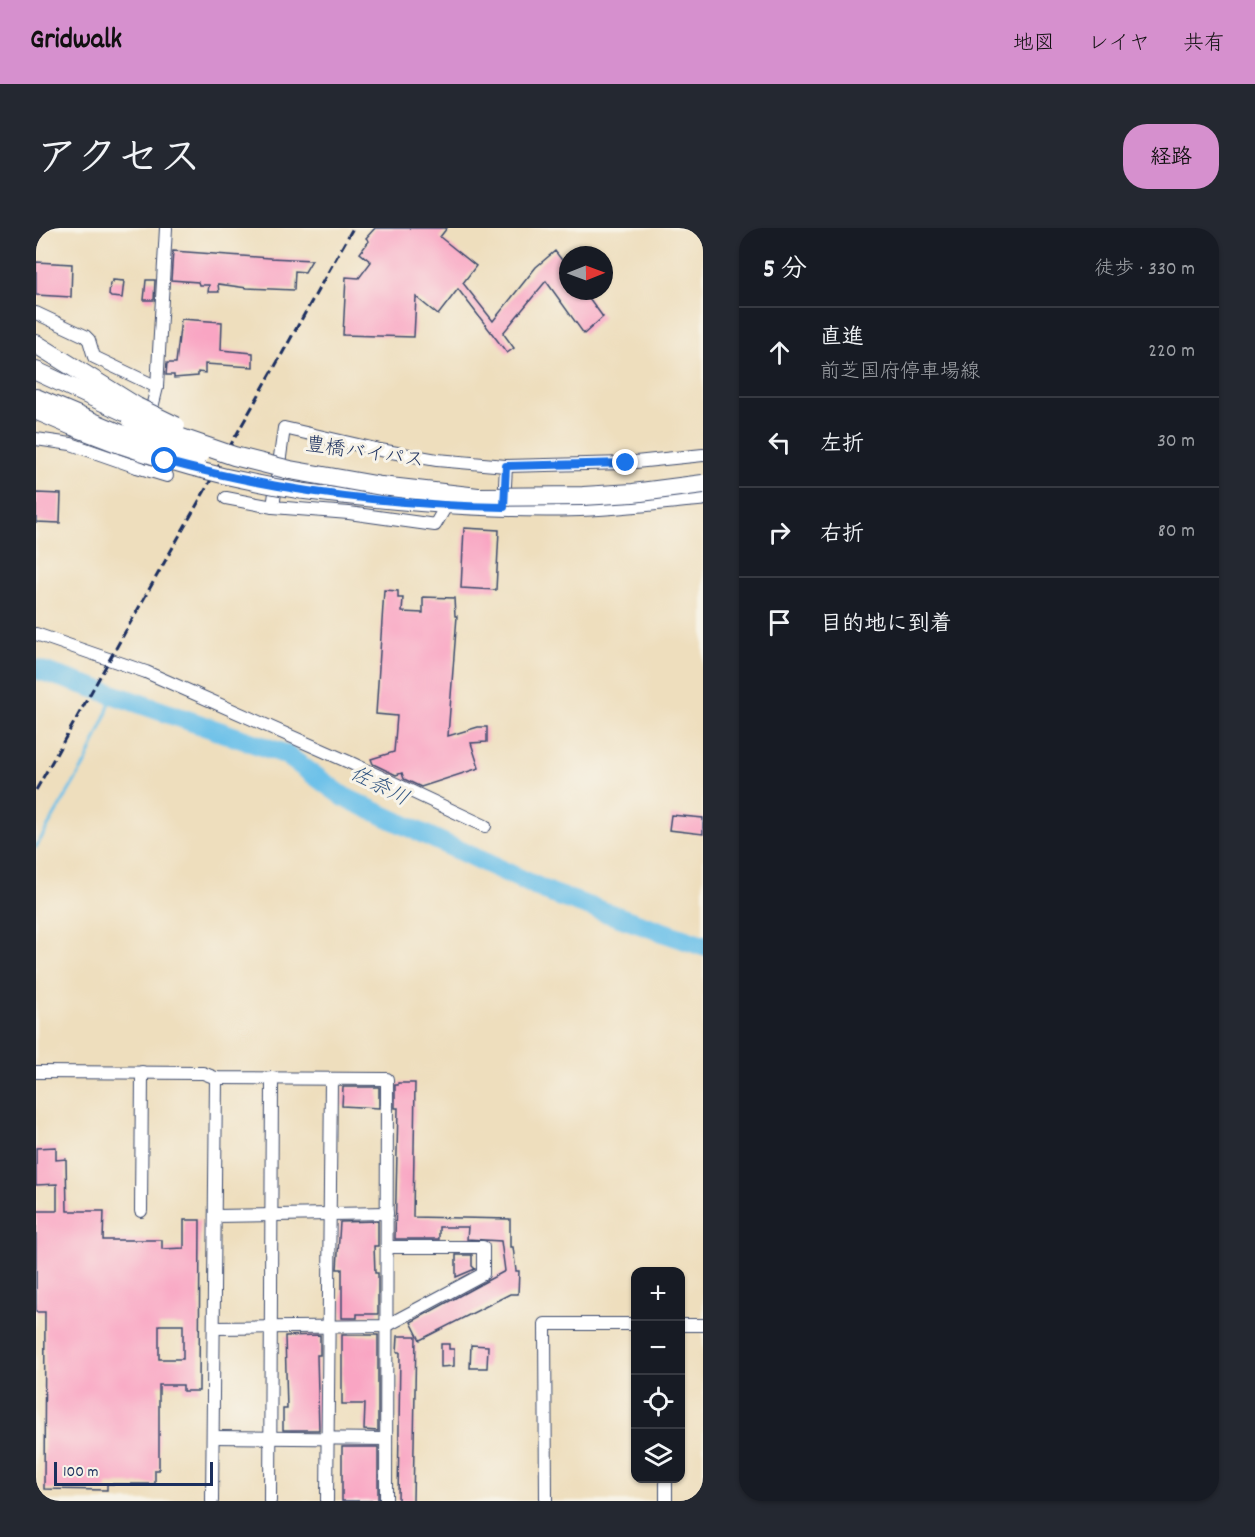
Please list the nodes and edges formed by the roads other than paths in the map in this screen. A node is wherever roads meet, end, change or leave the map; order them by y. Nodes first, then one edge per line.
1 (166, 228) edge
2 (36, 313) edge
3 (36, 344) edge
4 (36, 371) edge
5 (36, 382) edge
6 (157, 387) junction
7 (36, 398) edge
8 (36, 412) edge
9 (130, 425) junction
10 (36, 439) edge
11 (703, 455) edge
12 (506, 466) junction
13 (137, 467) junction
14 (167, 476) dead end
15 (703, 476) edge
16 (703, 484) edge
17 (226, 498) dead end
18 (703, 498) edge
19 (447, 506) junction
20 (273, 507) junction
21 (504, 507) junction
22 (36, 634) edge
23 (485, 826) dead end
24 (36, 1072) edge
25 (142, 1072) junction
26 (216, 1078) junction
27 (272, 1078) junction
28 (331, 1078) junction
29 (141, 1211) dead end
30 (387, 1213) junction
31 (330, 1214) junction
32 (271, 1215) junction
33 (215, 1216) junction
34 (387, 1247) junction
35 (631, 1324) edge
36 (685, 1325) edge
37 (703, 1325) edge
38 (329, 1326) junction
39 (386, 1326) junction
40 (271, 1327) junction
41 (214, 1328) junction
42 (213, 1437) junction
43 (270, 1438) junction
44 (328, 1438) junction
45 (386, 1439) junction
46 (666, 1483) edge
47 (212, 1501) edge
48 (270, 1501) edge
49 (327, 1501) edge
50 (386, 1501) edge
51 (546, 1501) edge
52 (666, 1501) edge

1 - 6 street
2 - 6 street
3 - 9 highway
4 - 9 highway, 豊橋バイパス
5 - 9 highway, 豊橋バイパス
6 - 13 street
7 - 9 highway
8 - 9 main road
9 - 15 highway, 豊橋バイパス
9 - 16 highway, 豊橋バイパス, bridge
9 - 19 main road, bridge
10 - 13 street
11 - 12 street
12 - 20 street
12 - 21 street
13 - 14 street
17 - 20 street
18 - 21 main road
19 - 20 street
19 - 21 main road
22 - 23 street
24 - 25 street
25 - 26 street
25 - 29 street
26 - 27 street
26 - 33 street
27 - 28 street
27 - 32 street
28 - 30 street
28 - 31 street
30 - 31 street
30 - 34 street
31 - 32 street
31 - 38 street
32 - 33 street
32 - 40 street
33 - 41 street
34 - 39 street
34 - 39 street
35 - 51 street
36 - 37 street
38 - 39 street
38 - 40 street
38 - 44 street
39 - 45 street
40 - 41 street
40 - 43 street
41 - 42 street
42 - 43 street
42 - 47 street
43 - 44 street
43 - 48 street
44 - 45 street
44 - 49 street
45 - 50 street
46 - 52 street

